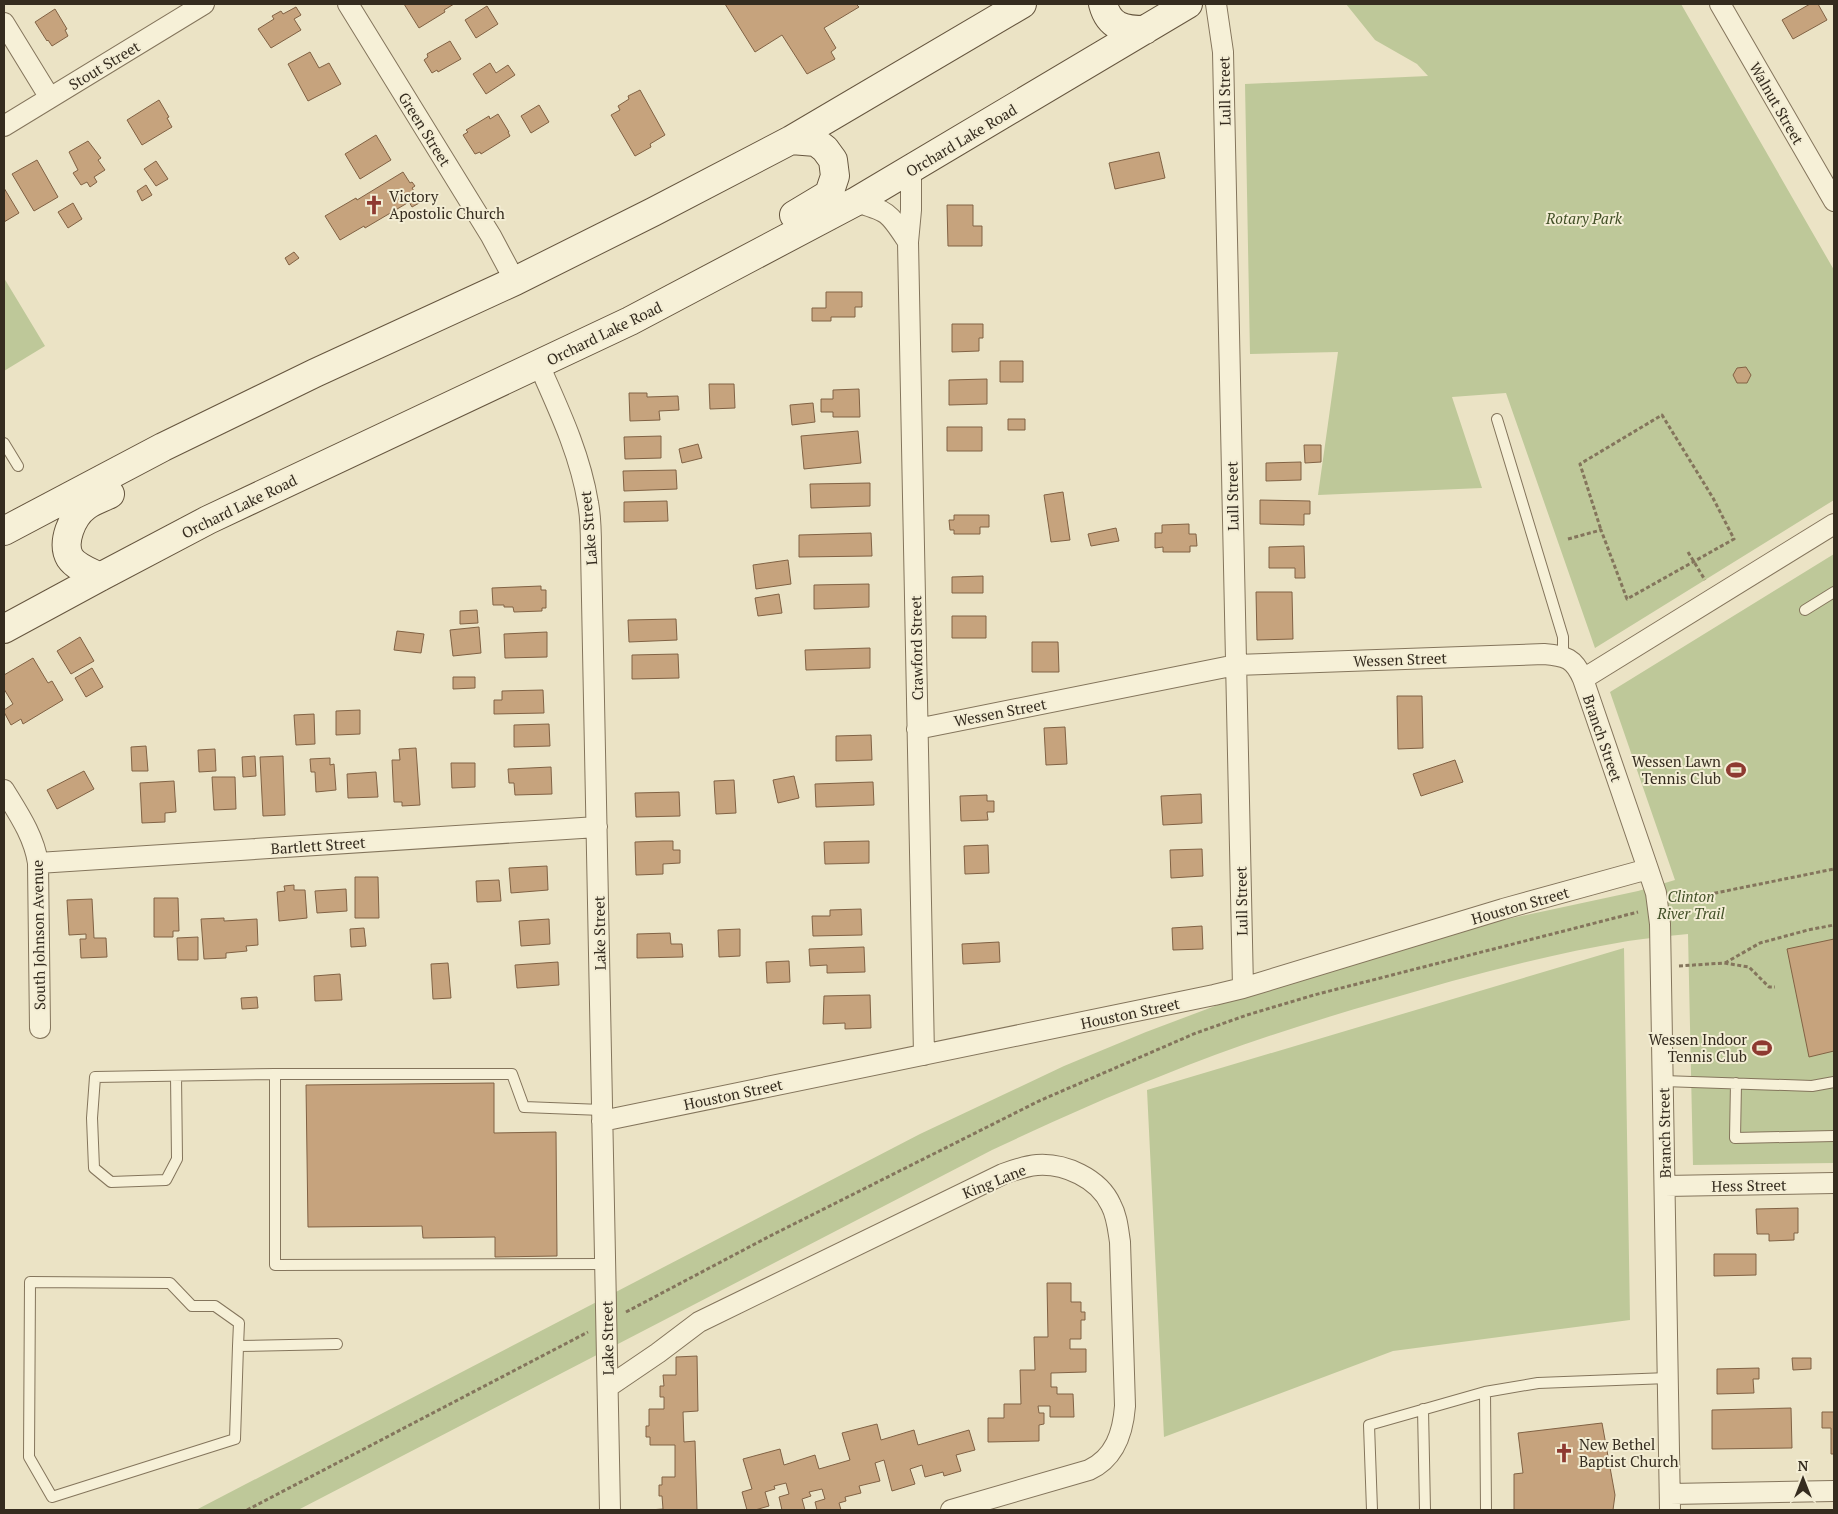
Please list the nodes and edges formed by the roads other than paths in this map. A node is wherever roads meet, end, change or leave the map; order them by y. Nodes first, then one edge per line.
1 (204, 4) edge
2 (348, 4) edge
3 (1022, 4) edge
4 (1104, 4) edge
5 (1188, 4) edge
6 (1216, 4) edge
7 (1720, 4) edge
8 (993, 11) edge
9 (4, 24) edge
10 (1145, 30) junction
11 (50, 98) junction
12 (4, 126) edge
13 (790, 140) junction
14 (911, 170) junction
15 (1834, 201) edge
16 (855, 202) junction
17 (908, 242) junction
18 (515, 281) junction
19 (630, 321) junction
20 (540, 365) junction
21 (315, 373) junction
22 (1497, 419) dead end
23 (4, 443) edge
24 (18, 466) dead end
25 (1834, 524) edge
26 (4, 531) edge
27 (100, 576) junction
28 (1834, 592) edge
29 (1805, 610) dead end
30 (4, 630) edge
31 (1563, 655) junction
32 (1236, 664) junction
33 (1583, 679) junction
34 (917, 729) junction
35 (4, 790) edge
36 (597, 827) junction
37 (38, 863) junction
38 (1648, 869) junction
39 (1243, 988) junction
40 (40, 1028) dead end
41 (924, 1055) junction
42 (275, 1074) junction
43 (176, 1076) junction
44 (1663, 1081) junction
45 (1834, 1082) edge
46 (1736, 1083) junction
47 (602, 1116) junction
48 (1834, 1136) edge
49 (1834, 1183) edge
50 (1664, 1186) junction
51 (606, 1264) junction
52 (338, 1344) dead end
53 (238, 1346) junction
54 (1668, 1378) junction
55 (608, 1387) junction
56 (1484, 1392) junction
57 (1423, 1409) junction
58 (1834, 1491) edge
59 (1670, 1502) edge
60 (610, 1510) edge
61 (951, 1510) edge
62 (1372, 1510) edge
63 (1425, 1510) edge
64 (1486, 1510) edge

1 - 11 street, Stout Street
2 - 18 street, Green Street
3 - 8 main road
4 - 10 main road
5 - 10 main road, Orchard Lake Road
6 - 32 street, Lull Street
7 - 15 street, Walnut Street
8 - 13 main road
9 - 11 street
10 - 14 main road, Orchard Lake Road
11 - 12 street, Stout Street
13 - 18 main road
13 - 19 main road
14 - 16 main road, Orchard Lake Road
14 - 17 street, Crawford Street
16 - 17 street
16 - 19 main road, Orchard Lake Road
17 - 34 street, Crawford Street
18 - 21 main road
19 - 20 main road, Orchard Lake Road
20 - 27 main road, Orchard Lake Road
20 - 36 street, Lake Street
21 - 26 main road
21 - 27 main road
22 - 31 lane
23 - 24 lane
25 - 33 street
27 - 30 main road, Orchard Lake Road
28 - 29 lane
31 - 32 street, Wessen Street
31 - 33 street
32 - 34 street, Wessen Street
32 - 39 street, Lull Street
33 - 38 street, Branch Street
34 - 41 street, Crawford Street
35 - 37 street, South Johnson Avenue
36 - 37 street, Bartlett Street
36 - 47 street, Lake Street
37 - 40 street, South Johnson Avenue
38 - 39 street, Houston Street
38 - 44 street, Branch Street
39 - 41 street, Houston Street
41 - 47 street, Houston Street
42 - 43 lane
42 - 47 lane
42 - 51 lane
43 - 43 lane
44 - 46 lane
44 - 50 street, Branch Street
45 - 46 lane
46 - 48 lane
47 - 51 street, Lake Street
49 - 50 street, Hess Street
50 - 54 street, Branch Street
51 - 55 street, Lake Street
52 - 53 lane
53 - 53 lane
54 - 56 lane
54 - 59 street, Branch Street
55 - 60 street, Lake Street
55 - 61 street, King Lane
56 - 57 lane
56 - 64 lane
57 - 62 lane
57 - 63 lane
58 - 59 street

